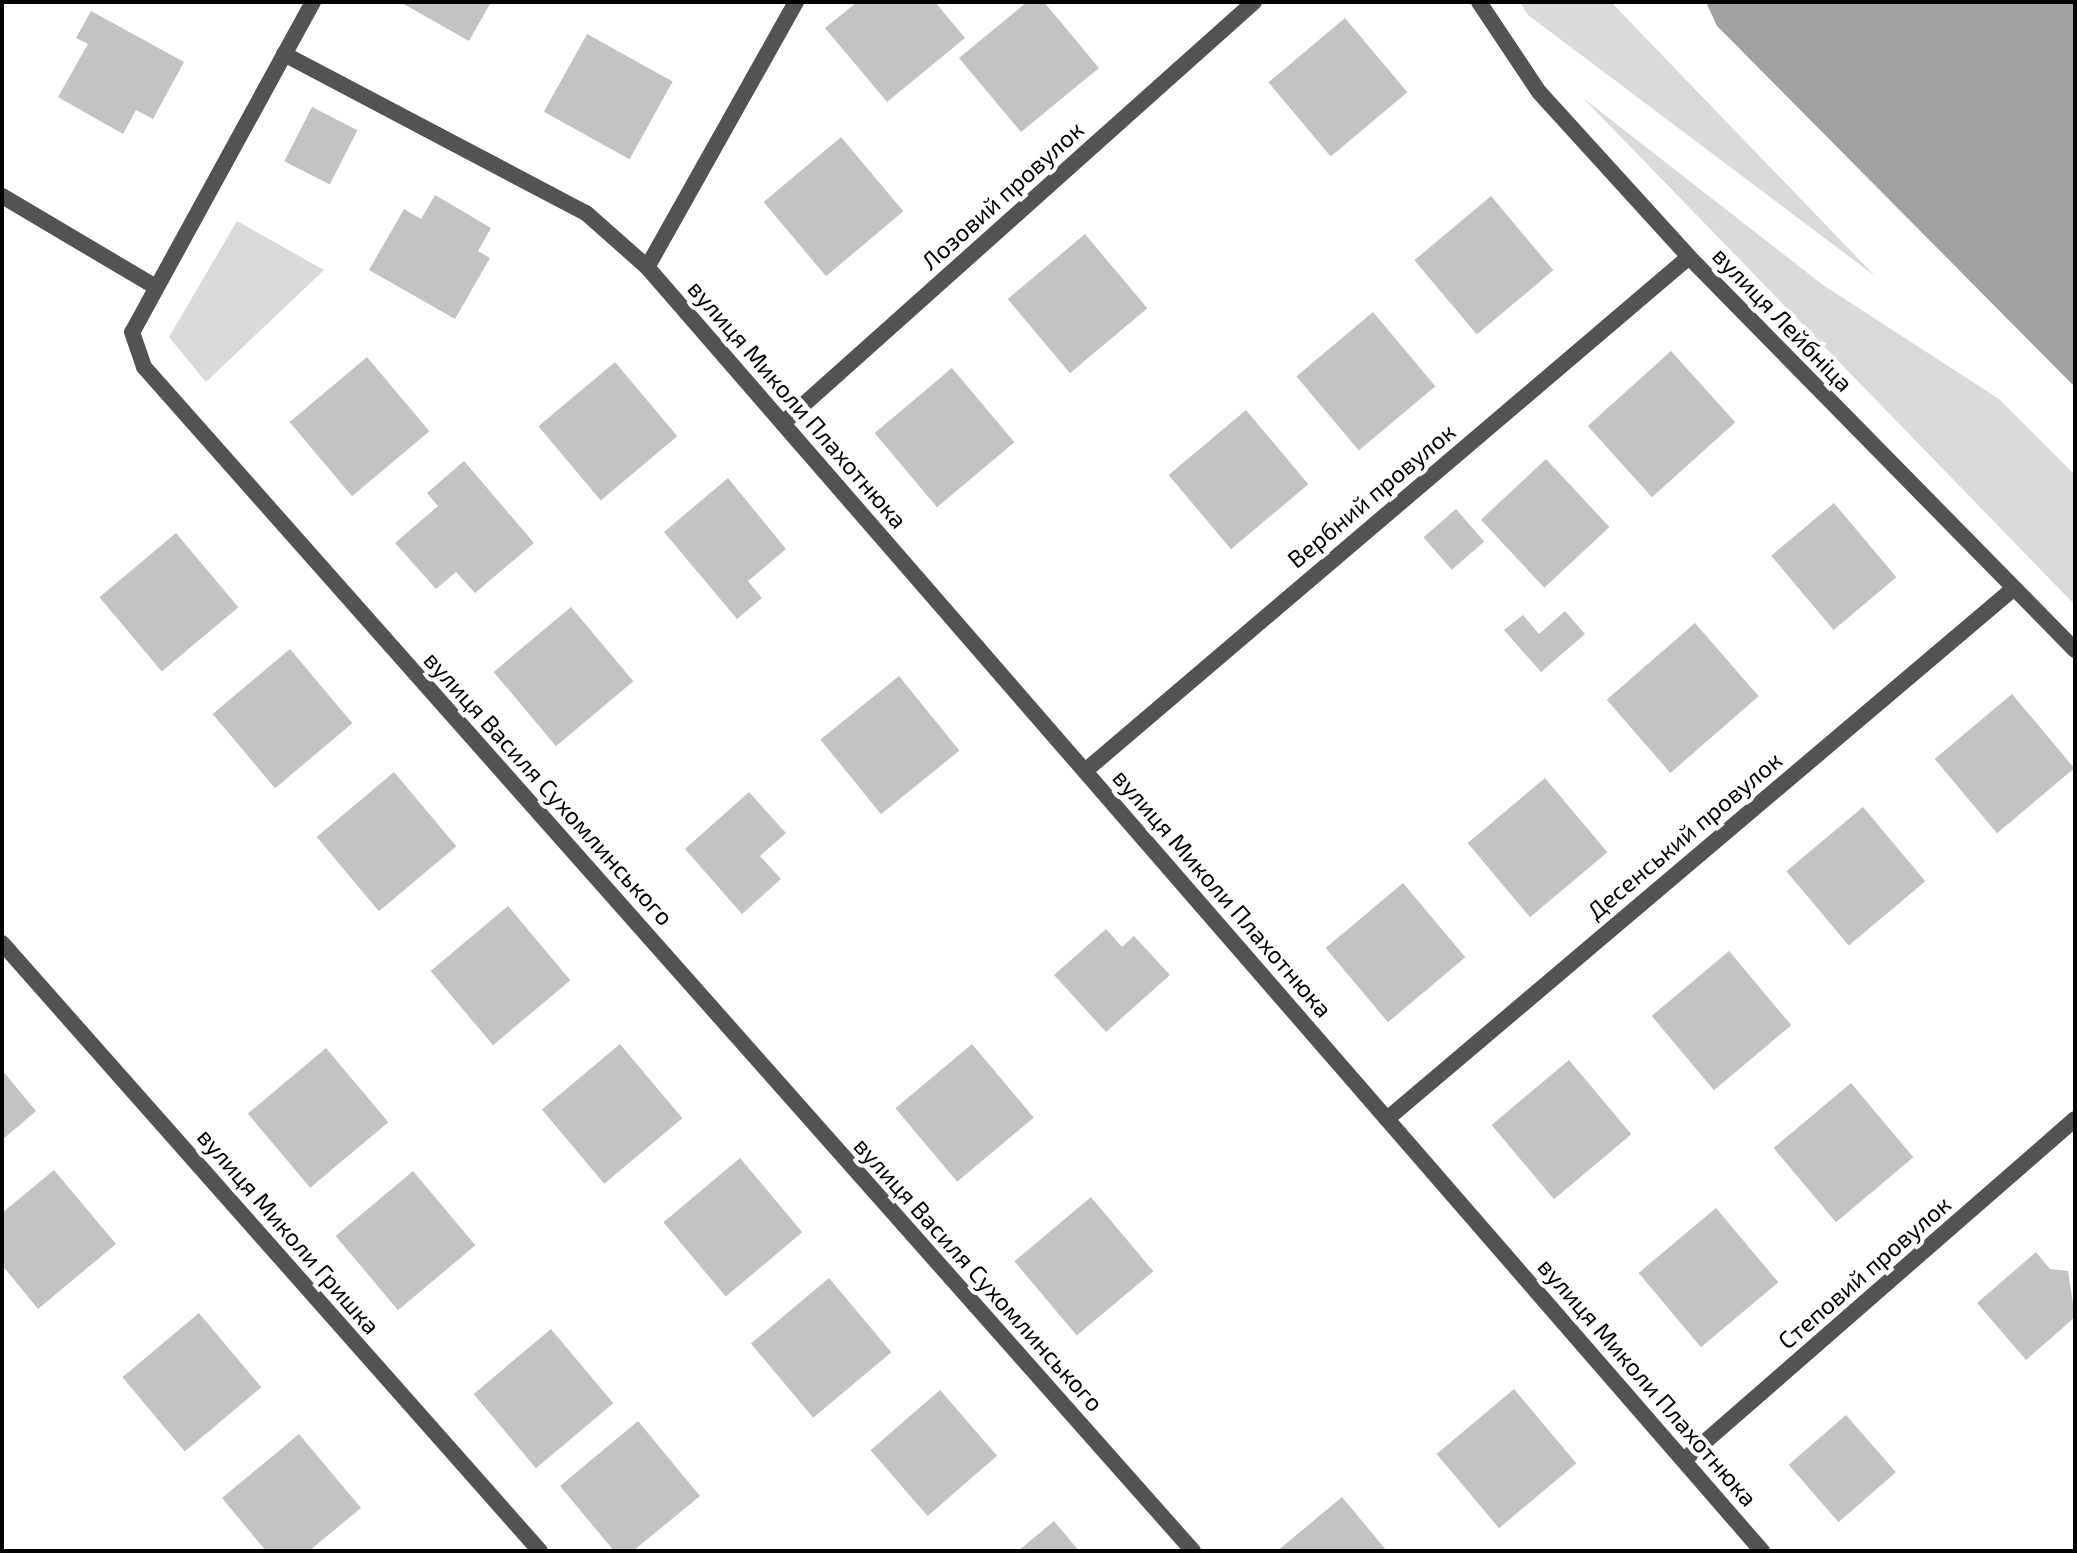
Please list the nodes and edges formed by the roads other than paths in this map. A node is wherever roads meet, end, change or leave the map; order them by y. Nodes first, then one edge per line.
1 (313, 2) edge
2 (796, 2) edge
3 (1254, 2) edge
4 (1479, 2) edge
5 (284, 54) junction
6 (2, 196) edge
7 (1689, 257) junction
8 (647, 267) junction
9 (154, 286) junction
10 (783, 423) junction
11 (2013, 589) junction
12 (2075, 650) edge
13 (1085, 771) junction
14 (2, 943) edge
15 (1387, 1119) junction
16 (2075, 1119) edge
17 (1684, 1460) junction
18 (540, 1551) edge
19 (1193, 1551) edge
20 (1762, 1551) edge

1 - 5 street, вулиця Василя Сухомлинського
2 - 8 street
3 - 10 street, Лозовий провулок
4 - 7 street, вулиця Лейбніца
5 - 8 street, вулиця Миколи Плахотнюка
5 - 9 street, вулиця Василя Сухомлинського
6 - 9 street
7 - 11 street, вулиця Лейбніца
7 - 13 street, Вербний провулок
8 - 10 street, вулиця Миколи Плахотнюка
9 - 19 street, вулиця Василя Сухомлинського
10 - 13 street, вулиця Миколи Плахотнюка
11 - 12 street, вулиця Лейбніца
11 - 15 street, Десенський провулок
13 - 15 street, вулиця Миколи Плахотнюка
14 - 18 street, вулиця Миколи Гришка
15 - 17 street, вулиця Миколи Плахотнюка
16 - 17 street, Степовий провулок
17 - 20 street, вулиця Миколи Плахотнюка

